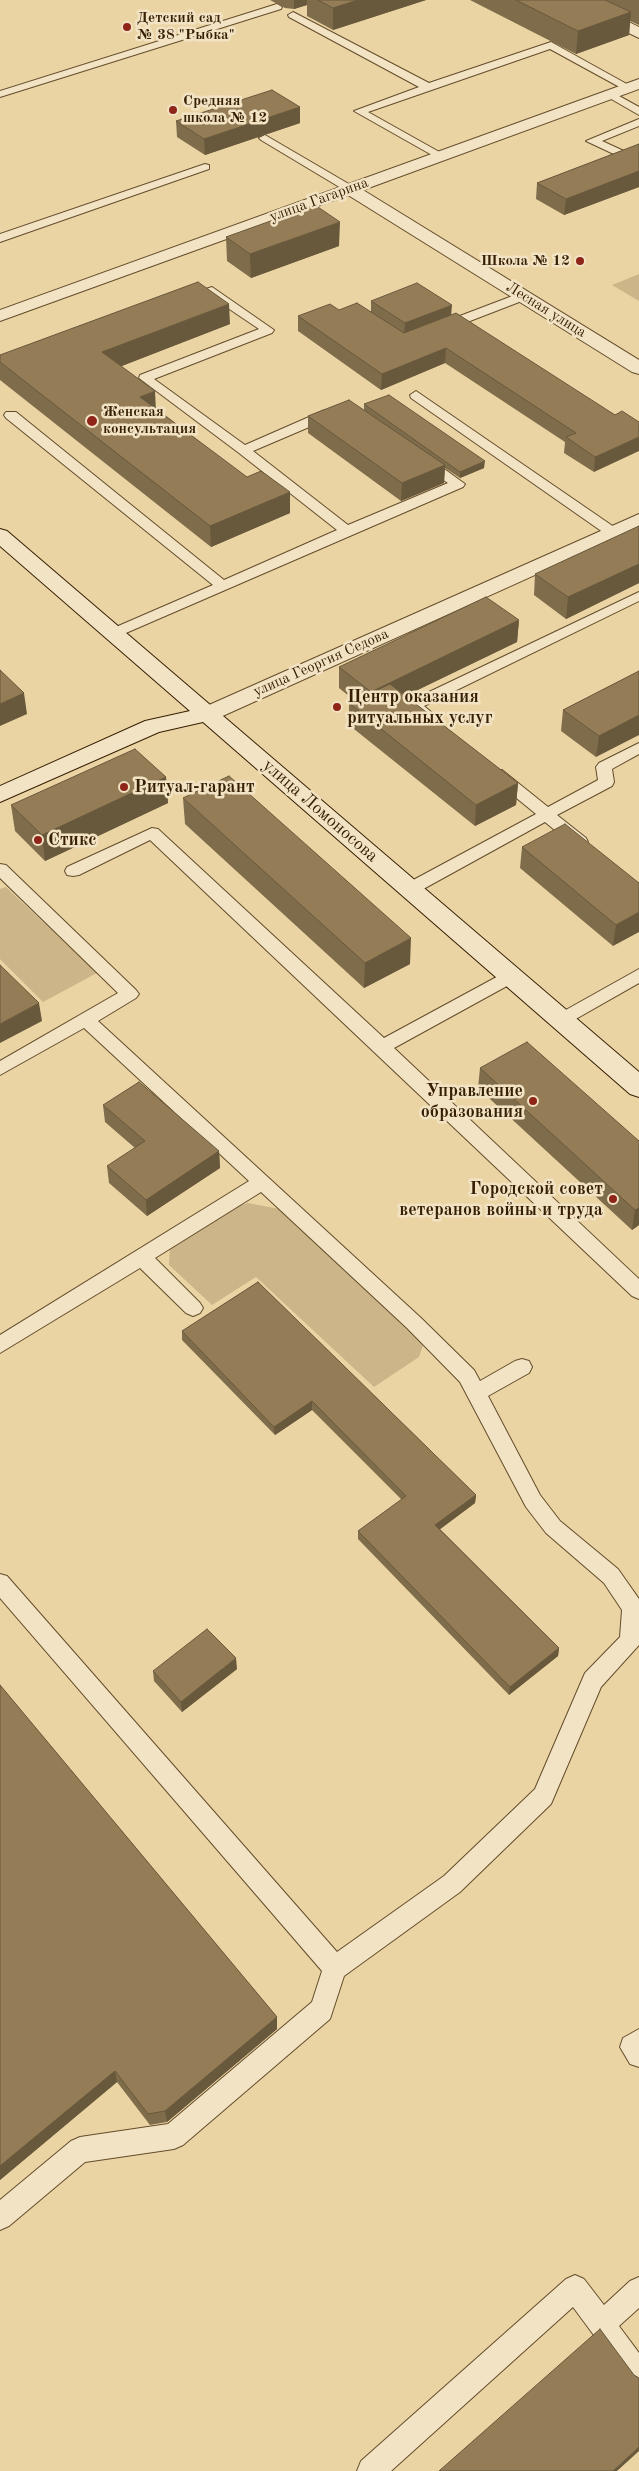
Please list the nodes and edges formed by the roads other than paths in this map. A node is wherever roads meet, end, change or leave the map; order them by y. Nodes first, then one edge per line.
1 (264, 0) edge
2 (572, 0) edge
3 (277, 7) junction
4 (310, 10) dead end
5 (293, 15) junction
6 (639, 32) edge
7 (634, 86) edge
8 (428, 87) junction
9 (0, 94) edge
10 (610, 94) junction
11 (639, 112) edge
12 (639, 122) edge
13 (265, 138) edge
14 (622, 154) edge
15 (440, 156) junction
16 (205, 167) dead end
17 (350, 189) junction
18 (0, 238) edge
19 (523, 296) junction
20 (175, 304) edge
21 (0, 316) edge
22 (429, 332) edge
23 (639, 368) edge
24 (416, 395) dead end
25 (0, 406) edge
26 (345, 406) edge
27 (6, 417) edge
28 (244, 450) junction
29 (410, 451) edge
30 (639, 520) edge
31 (347, 531) junction
32 (612, 532) junction
33 (0, 535) edge
34 (223, 586) junction
35 (639, 596) edge
36 (114, 633) junction
37 (208, 714) junction
38 (443, 729) edge
39 (639, 748) edge
40 (488, 766) edge
41 (0, 796) edge
42 (547, 814) junction
43 (593, 852) edge
44 (0, 868) edge
45 (73, 871) dead end
46 (410, 889) junction
47 (639, 975) edge
48 (510, 977) junction
49 (85, 1019) junction
50 (561, 1020) junction
51 (382, 1047) junction
52 (0, 1068) edge
53 (639, 1087) edge
54 (261, 1183) junction
55 (141, 1257) junction
56 (639, 1291) edge
57 (193, 1308) dead end
58 (0, 1345) edge
59 (522, 1367) dead end
60 (476, 1392) junction
61 (0, 1583) edge
62 (543, 1796) joint
63 (334, 1968) junction
64 (639, 2041) edge
65 (639, 2055) edge
66 (0, 2217) edge
67 (639, 2290) edge
68 (601, 2325) junction
69 (639, 2375) edge
70 (371, 2471) edge

1 - 3 lane
2 - 6 street
3 - 5 lane
3 - 9 lane
4 - 5 lane
5 - 8 lane
7 - 8 lane
7 - 10 street, улица Гагарина
8 - 15 lane
10 - 11 lane
10 - 15 street, улица Гагарина
12 - 14 lane
13 - 17 lane
15 - 17 street, улица Гагарина
16 - 18 lane
17 - 19 street, Лесная улица
17 - 21 street, улица Гагарина
19 - 22 lane
19 - 23 street, Лесная улица
20 - 28 lane
24 - 32 lane
25 - 27 lane
26 - 28 lane
27 - 34 lane
28 - 31 lane
29 - 31 lane
30 - 32 street, улица Георгия Седова
31 - 34 lane
32 - 37 street, улица Георгия Седова
33 - 36 street, улица Ломоносова
34 - 36 lane
35 - 38 lane
36 - 37 street, улица Ломоносова
37 - 41 street, улица Георгия Седова
37 - 46 street, улица Ломоносова
39 - 42 lane
40 - 42 lane
42 - 43 lane
42 - 46 lane
44 - 49 lane
45 - 51 lane
46 - 48 street, улица Ломоносова
47 - 50 lane
48 - 50 street, улица Ломоносова
48 - 51 lane
49 - 52 lane
49 - 54 lane
50 - 53 street, улица Ломоносова
51 - 56 lane
54 - 55 lane
54 - 60 lane
55 - 57 lane
55 - 58 lane
59 - 60 lane
60 - 62 lane
61 - 63 lane
62 - 63 lane
63 - 66 lane
64 - 65 lane
67 - 68 lane
68 - 69 lane
68 - 70 lane

